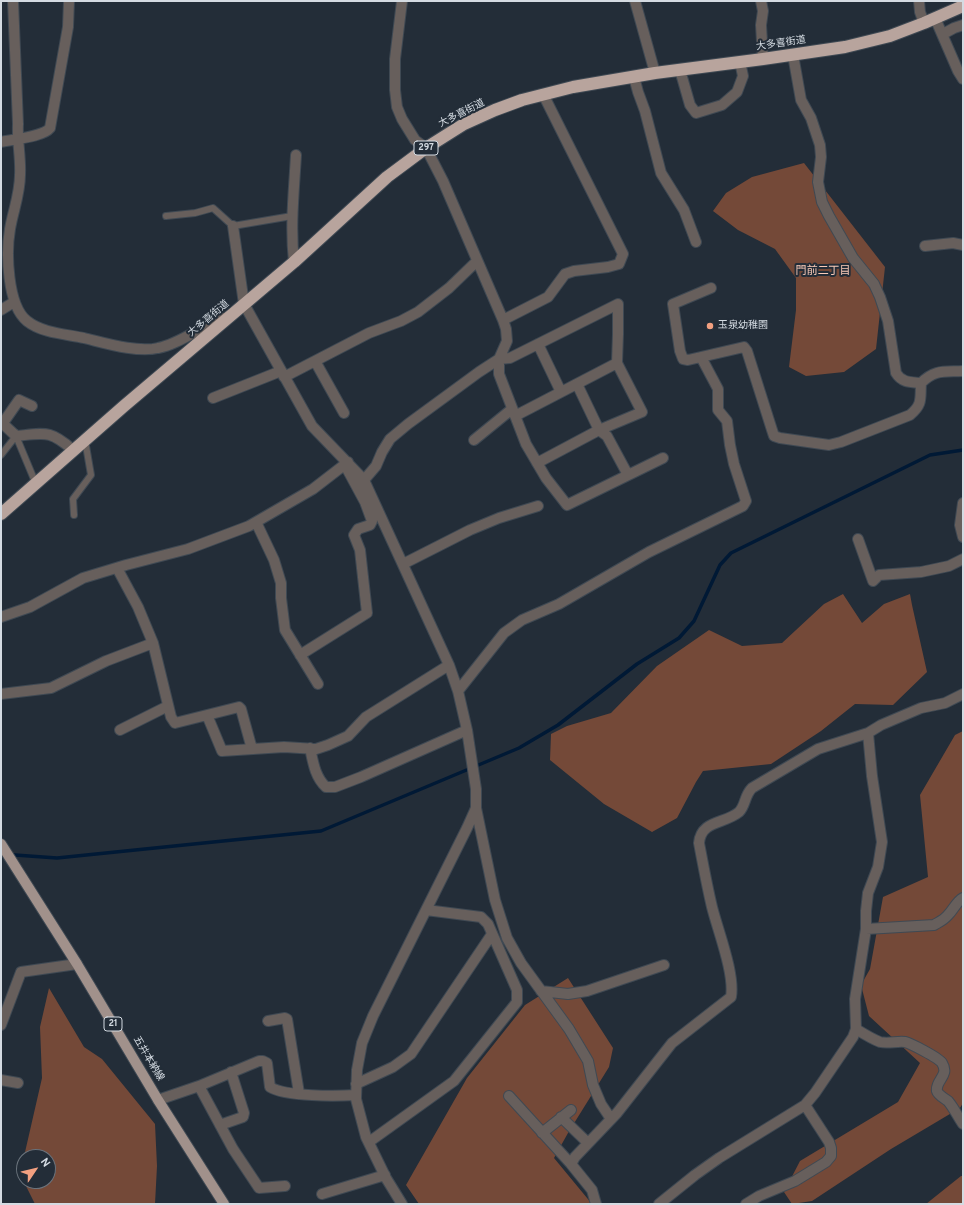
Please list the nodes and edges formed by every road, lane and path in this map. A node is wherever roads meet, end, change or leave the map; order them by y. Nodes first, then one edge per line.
1 (13, 1) edge
2 (69, 1) edge
3 (402, 1) edge
4 (635, 1) edge
5 (761, 1) edge
6 (919, 1) edge
7 (963, 6) edge
8 (930, 21) junction
9 (963, 25) edge
10 (943, 34) junction
11 (793, 55) junction
12 (764, 59) junction
13 (740, 62) junction
14 (680, 70) junction
15 (656, 73) junction
16 (634, 77) junction
17 (963, 79) edge
18 (544, 94) junction
19 (18, 138) junction
20 (1, 142) edge
21 (426, 148) junction
22 (296, 155) dead end
23 (166, 216) dead end
24 (292, 216) junction
25 (233, 226) junction
26 (696, 242) dead end
27 (963, 245) edge
28 (925, 246) dead end
29 (5, 248) edge
30 (477, 261) junction
31 (294, 262) junction
32 (712, 288) dead end
33 (14, 302) junction
34 (244, 304) junction
35 (1, 310) edge
36 (231, 316) junction
37 (503, 320) junction
38 (538, 344) junction
39 (701, 357) junction
40 (499, 359) junction
41 (315, 361) junction
42 (617, 363) junction
43 (963, 371) edge
44 (283, 374) junction
45 (921, 383) junction
46 (577, 384) junction
47 (561, 392) junction
48 (213, 398) dead end
49 (32, 406) dead end
50 (513, 412) junction
51 (344, 413) dead end
52 (2, 423) edge
53 (599, 430) junction
54 (16, 436) junction
55 (85, 440) junction
56 (474, 440) dead end
57 (73, 450) junction
58 (1, 455) edge
59 (663, 458) dead end
60 (537, 463) junction
61 (346, 464) junction
62 (628, 475) junction
63 (364, 480) junction
64 (36, 484) junction
65 (963, 504) edge
66 (538, 506) dead end
67 (1, 514) edge
68 (74, 515) dead end
69 (256, 522) junction
70 (963, 537) edge
71 (858, 539) dead end
72 (963, 559) edge
73 (403, 564) junction
74 (117, 568) junction
75 (1, 617) edge
76 (153, 643) junction
77 (300, 654) junction
78 (449, 665) junction
79 (318, 684) dead end
80 (458, 691) junction
81 (1, 694) edge
82 (963, 694) edge
83 (168, 706) junction
84 (207, 715) junction
85 (120, 730) dead end
86 (467, 730) junction
87 (868, 733) junction
88 (310, 748) junction
89 (252, 749) junction
90 (476, 808) junction
91 (1, 844) edge
92 (963, 898) edge
93 (426, 910) junction
94 (866, 929) junction
95 (492, 934) junction
96 (77, 964) junction
97 (664, 965) dead end
98 (541, 991) junction
99 (268, 1021) dead end
100 (1, 1025) edge
101 (856, 1029) junction
102 (231, 1072) junction
103 (1, 1080) edge
104 (18, 1083) dead end
105 (199, 1086) junction
106 (356, 1090) junction
107 (299, 1093) junction
108 (509, 1096) dead end
109 (158, 1100) junction
110 (805, 1105) junction
111 (571, 1110) dead end
112 (561, 1117) junction
113 (612, 1119) junction
114 (963, 1124) edge
115 (220, 1125) junction
116 (542, 1133) junction
117 (369, 1142) junction
118 (588, 1143) junction
119 (571, 1164) junction
120 (384, 1175) junction
121 (285, 1186) dead end
122 (322, 1194) dead end
123 (224, 1204) edge
124 (402, 1204) edge
125 (596, 1204) edge
126 (658, 1204) edge
127 (746, 1204) edge

1 - 19 street
2 - 19 street
3 - 21 street
4 - 15 street
5 - 12 street
6 - 8 street
7 - 8 highway, 大多喜街道 / 297
8 - 10 street
8 - 11 highway, 大多喜街道 / 297
9 - 10 street
10 - 17 street
11 - 12 highway, 大多喜街道 / 297
11 - 45 street
12 - 13 highway, 大多喜街道 / 297
13 - 14 highway, 大多喜街道 / 297
13 - 14 street
14 - 15 highway, 大多喜街道 / 297
15 - 16 highway, 大多喜街道 / 297
16 - 18 highway, 大多喜街道 / 297
16 - 26 street
18 - 21 highway, 大多喜街道 / 297
18 - 37 street
19 - 20 street
19 - 29 street
21 - 30 street
21 - 31 highway, 大多喜街道 / 297
22 - 24 street
23 - 25 lane
24 - 25 lane
24 - 31 street
25 - 34 street
27 - 28 street
29 - 33 street
30 - 37 street
30 - 41 street
31 - 34 highway, 大多喜街道 / 297
32 - 39 street
33 - 35 street
33 - 36 street
34 - 36 highway, 大多喜街道 / 297
34 - 44 street
36 - 55 highway, 大多喜街道 / 297
37 - 40 street
38 - 40 street
38 - 42 street
38 - 47 street
39 - 45 street
39 - 80 street
40 - 50 street
40 - 63 street
41 - 44 street
41 - 51 street
42 - 46 street
42 - 53 street
43 - 45 street
44 - 48 street
44 - 61 street
46 - 47 street
46 - 53 street
47 - 50 street
49 - 52 street
50 - 56 street
50 - 60 street
52 - 54 street
53 - 60 street
53 - 62 street
54 - 57 street
54 - 58 lane
54 - 64 lane
55 - 57 highway, 大多喜街道 / 297
55 - 68 lane
57 - 64 highway, 大多喜街道 / 297
59 - 62 street
60 - 62 street
61 - 63 street
61 - 69 street
61 - 77 street
63 - 73 street
64 - 67 highway, 大多喜街道 / 297
65 - 70 street
66 - 73 street
69 - 74 street
69 - 77 street
71 - 72 street
73 - 78 street
74 - 75 street
74 - 76 street
76 - 81 street
76 - 83 street
77 - 79 street
78 - 80 street
78 - 88 street
80 - 86 street
82 - 87 street
83 - 84 street
83 - 85 street
84 - 89 street
84 - 89 street
86 - 88 street
86 - 90 street
87 - 94 street
87 - 113 street
88 - 89 street
90 - 93 street
90 - 98 street
91 - 96 main road, 五井本納線 / 21
92 - 94 street
93 - 95 street
93 - 106 street
94 - 101 street
95 - 106 street
95 - 117 street
96 - 100 street
96 - 109 main road, 五井本納線 / 21
97 - 98 street
98 - 113 street
99 - 107 street
101 - 110 street
101 - 114 street
102 - 105 street
102 - 107 street
102 - 115 street
103 - 104 street
105 - 109 street
105 - 115 street
106 - 107 street
106 - 117 street
108 - 116 street
109 - 123 main road, 五井本納線 / 21
110 - 126 street
110 - 127 street
111 - 112 street
112 - 116 street
112 - 118 street
113 - 118 street
115 - 121 street
116 - 119 street
117 - 120 street
118 - 119 street
119 - 125 street
120 - 122 street
120 - 124 street

